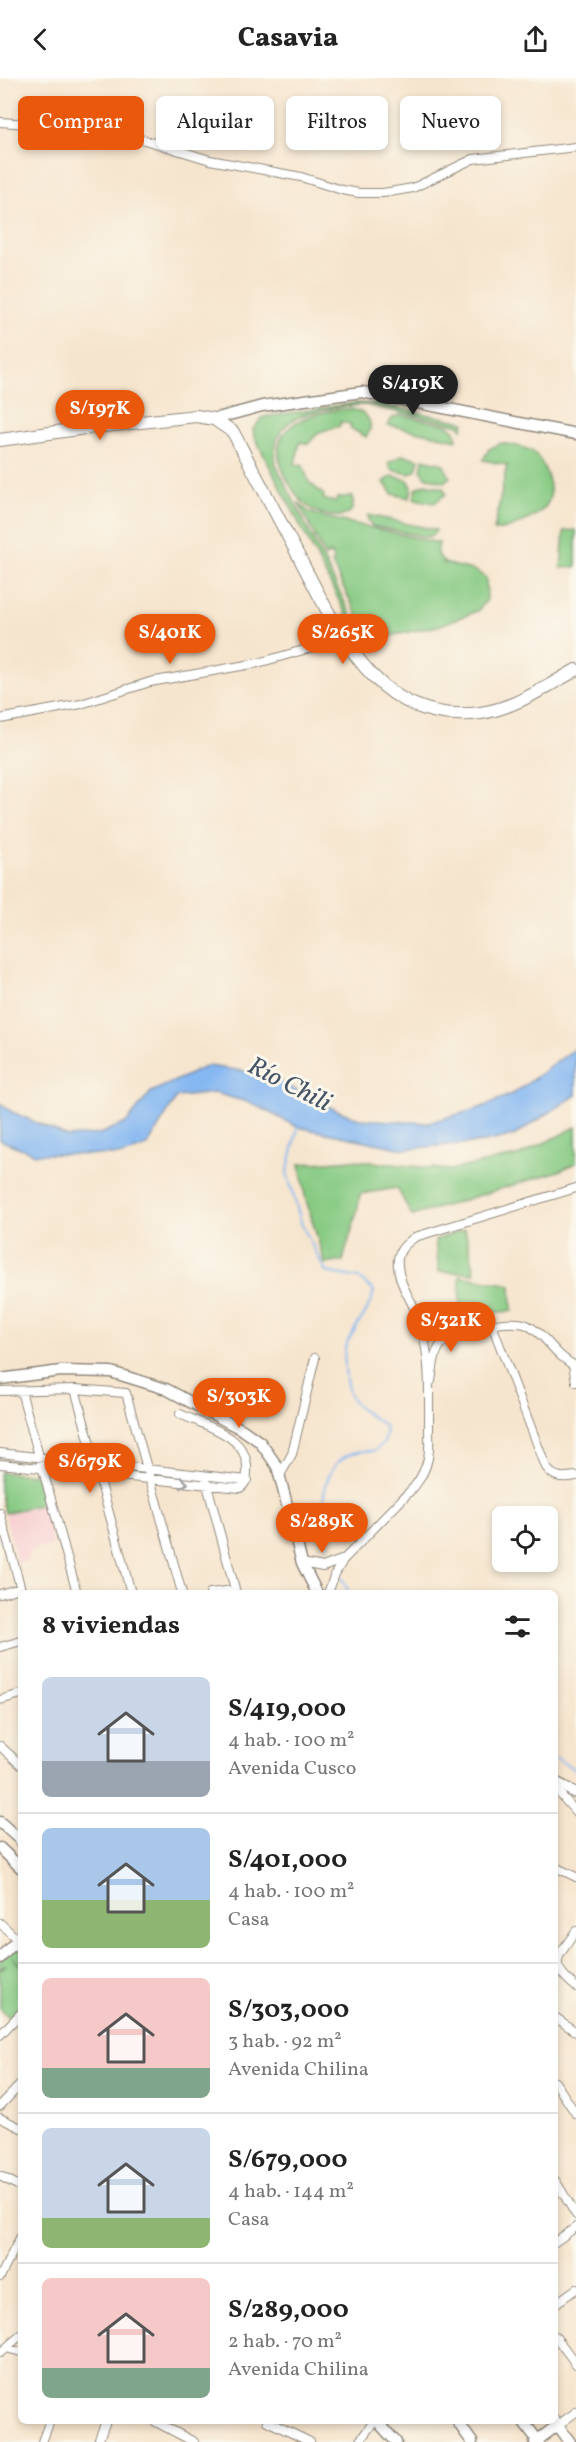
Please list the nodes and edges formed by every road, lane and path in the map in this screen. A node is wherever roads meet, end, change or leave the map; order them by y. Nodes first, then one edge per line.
1 (0, 122) edge
2 (576, 147) edge
3 (248, 411) junction
4 (214, 419) junction
5 (233, 432) junction
6 (576, 434) edge
7 (0, 440) edge
8 (345, 644) junction
9 (576, 670) edge
10 (0, 719) edge
11 (576, 1188) edge
12 (492, 1325) junction
13 (315, 1358) dead end
14 (574, 1366) edge
15 (0, 1379) edge
16 (576, 1382) edge
17 (75, 1389) junction
18 (0, 1391) edge
19 (21, 1391) junction
20 (429, 1396) junction
21 (180, 1414) dead end
22 (0, 1453) edge
23 (39, 1457) junction
24 (0, 1464) edge
25 (95, 1464) junction
26 (42, 1468) junction
27 (147, 1469) junction
28 (98, 1474) junction
29 (205, 1476) junction
30 (576, 1476) edge
31 (279, 1477) junction
32 (150, 1479) junction
33 (247, 1480) junction
34 (207, 1485) junction
35 (0, 1513) edge
36 (344, 1559) junction
37 (302, 1563) junction
38 (21, 1590) edge
39 (76, 1590) edge
40 (130, 1590) edge
41 (181, 1590) edge
42 (235, 1590) edge
43 (316, 1590) edge
44 (329, 1590) edge
45 (18, 1591) edge
46 (0, 1594) edge
47 (18, 1642) edge
48 (0, 1647) edge
49 (18, 1696) edge
50 (0, 1700) edge
51 (0, 1746) edge
52 (18, 1762) edge
53 (558, 1783) edge
54 (576, 1793) edge
55 (576, 1812) edge
56 (0, 1822) edge
57 (18, 1838) edge
58 (0, 1848) edge
59 (18, 1865) edge
60 (558, 1868) edge
61 (576, 1877) edge
62 (0, 1923) edge
63 (576, 1931) edge
64 (18, 1938) edge
65 (18, 1942) edge
66 (0, 1958) edge
67 (558, 1958) edge
68 (558, 1968) edge
69 (576, 1987) edge
70 (18, 2016) edge
71 (558, 2019) edge
72 (576, 2032) edge
73 (0, 2035) edge
74 (18, 2087) edge
75 (558, 2087) edge
76 (0, 2106) edge
77 (576, 2114) edge
78 (0, 2118) edge
79 (18, 2127) edge
80 (0, 2176) edge
81 (18, 2185) edge
82 (558, 2185) edge
83 (576, 2215) edge
84 (576, 2227) edge
85 (558, 2240) edge
86 (18, 2242) edge
87 (0, 2277) edge
88 (576, 2289) edge
89 (558, 2302) edge
90 (18, 2338) edge
91 (558, 2340) edge
92 (3, 2350) edge
93 (18, 2352) edge
94 (576, 2364) edge
95 (576, 2412) edge
96 (558, 2422) edge
97 (49, 2424) edge
98 (105, 2424) edge
99 (160, 2424) edge
100 (273, 2424) edge
101 (373, 2424) edge
102 (378, 2424) edge
103 (459, 2424) edge
104 (525, 2424) edge
105 (555, 2424) edge
106 (557, 2424) edge
107 (537, 2441) edge
108 (42, 2442) edge
109 (98, 2442) edge
110 (194, 2442) edge
111 (310, 2442) edge
112 (359, 2442) edge
113 (396, 2442) edge
114 (472, 2442) edge
115 (570, 2442) edge

1 - 2 street
3 - 4 street
3 - 5 street
3 - 6 street
4 - 5 main road
4 - 7 main road
5 - 8 main road
8 - 9 main road
8 - 10 street
11 - 20 street
12 - 14 street
12 - 20 street
12 - 30 street
13 - 31 street
14 - 16 street
15 - 31 street
17 - 19 street
17 - 25 street
17 - 27 street
18 - 19 street
19 - 23 street
20 - 36 street
21 - 33 street
22 - 23 street
23 - 25 street
23 - 26 street
24 - 26 street
25 - 27 street
25 - 28 street
26 - 28 street
26 - 39 street
27 - 29 street
27 - 32 street
28 - 32 street
28 - 40 street
29 - 33 street
29 - 34 street
31 - 37 street
32 -> 34 street
32 - 41 street
33 - 34 street
34 - 42 street
35 - 38 street
36 - 37 street
36 - 44 street
37 - 43 street
45 - 46 street
47 - 48 street
49 - 50 street
51 - 52 street
53 - 54 street
53 - 55 street
56 - 57 street
58 - 59 street
60 - 61 street
62 - 64 street
63 - 67 street
65 - 66 street
68 - 69 street
70 - 73 street
71 - 72 street
74 - 76 street
75 - 77 street
78 - 79 street
80 - 81 street
82 - 83 street
84 - 85 street
86 - 87 street
88 - 89 street
90 - 92 street
91 - 94 street
92 - 93 street
95 - 96 street
97 - 108 street
98 - 109 street
99 - 110 street
100 - 111 street
101 - 112 street
102 - 113 street
103 - 114 street
104 - 107 street
105 - 107 street
106 - 115 street

